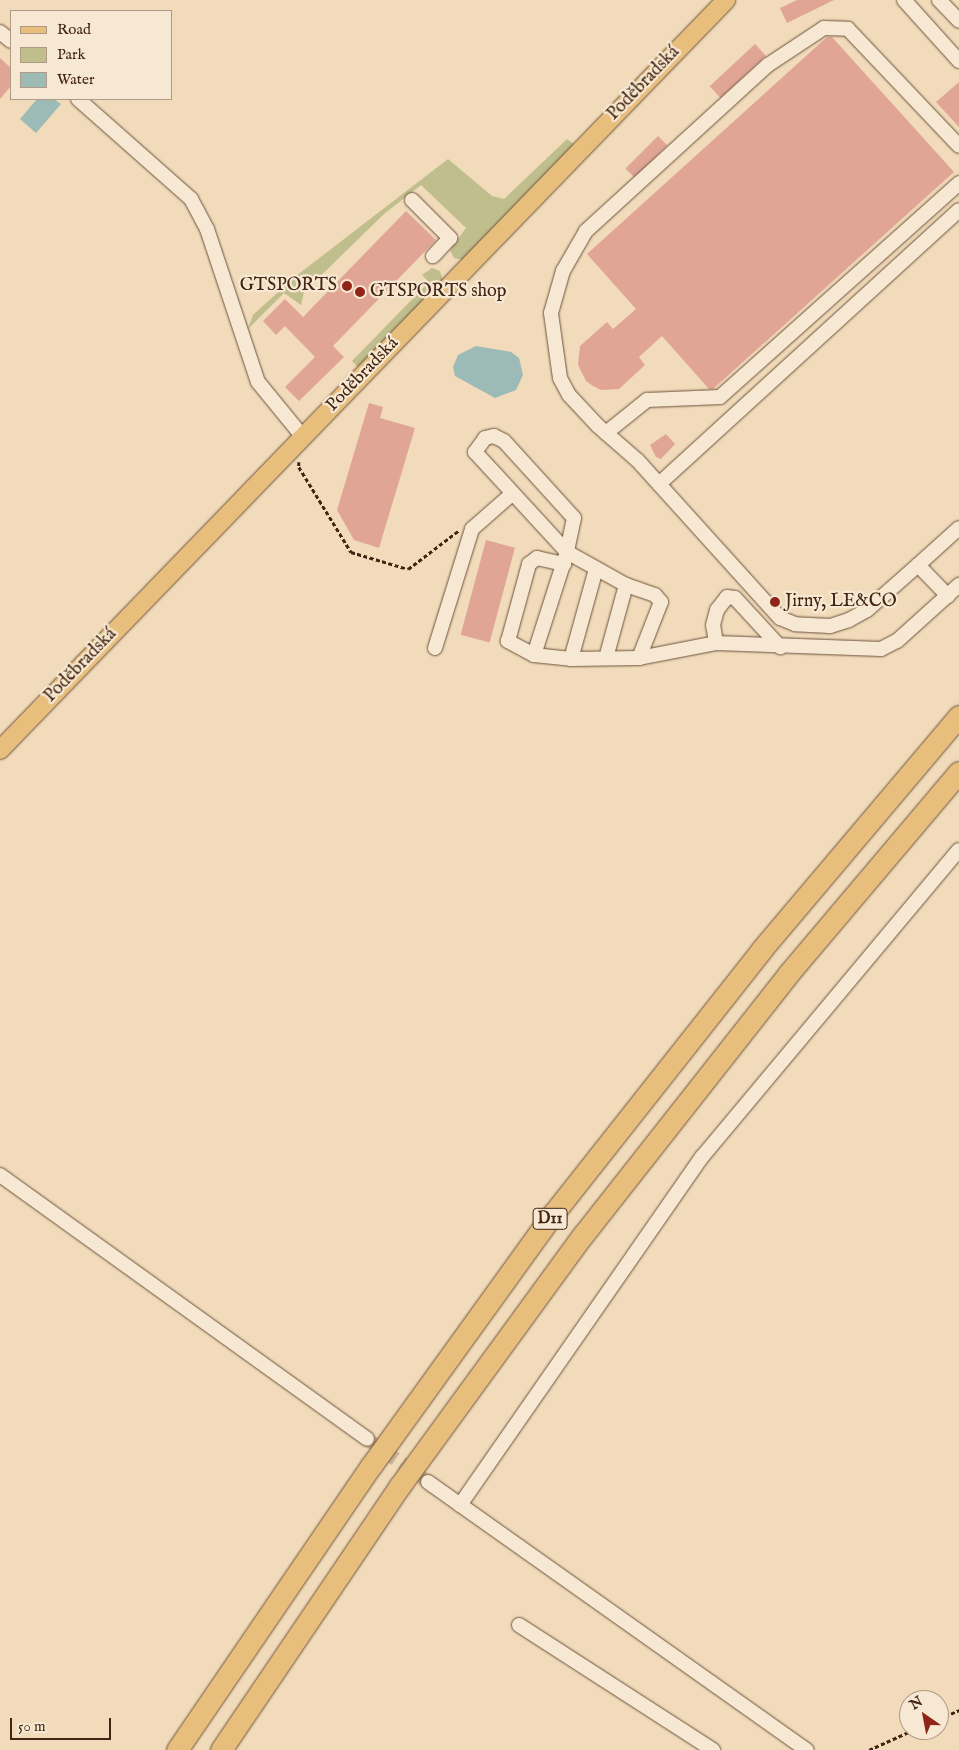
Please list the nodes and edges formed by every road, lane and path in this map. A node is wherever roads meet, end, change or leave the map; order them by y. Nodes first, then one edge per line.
1 (726, 0) edge
2 (904, 0) edge
3 (939, 0) edge
4 (959, 22) edge
5 (0, 32) edge
6 (10, 41) edge
7 (959, 61) edge
8 (79, 100) edge
9 (959, 146) edge
10 (959, 183) edge
11 (412, 200) dead end
12 (959, 210) edge
13 (433, 256) dead end
14 (606, 433) junction
15 (303, 437) junction
16 (659, 484) junction
17 (512, 494) junction
18 (959, 528) edge
19 (472, 529) junction
20 (566, 558) junction
21 (918, 564) junction
22 (596, 569) junction
23 (626, 585) junction
24 (959, 585) edge
25 (948, 596) junction
26 (716, 643) junction
27 (780, 647) junction
28 (435, 648) dead end
29 (534, 655) junction
30 (606, 658) junction
31 (639, 658) junction
32 (572, 659) junction
33 (959, 716) edge
34 (0, 750) edge
35 (959, 772) edge
36 (959, 850) edge
37 (0, 1175) edge
38 (367, 1439) tunnel mouth
39 (428, 1482) tunnel mouth
40 (460, 1505) junction
41 (519, 1624) dead end
42 (899, 1737) edge
43 (177, 1750) edge
44 (221, 1750) edge
45 (713, 1750) edge
46 (807, 1750) edge
47 (870, 1750) edge

1 - 15 main road, Poděbradská
2 - 7 street
3 - 4 street
5 - 6 street
8 - 15 street
9 - 14 street
10 - 14 street
11 - 13 street
12 - 16 street
14 - 16 street
15 - 19 path
15 - 34 main road, Poděbradská
16 - 21 street
17 - 19 street
17 - 20 street
17 - 20 street
18 - 21 street
19 - 28 street
20 - 22 street
20 - 29 street
20 - 29 street
21 - 25 street
22 - 23 street
22 - 32 street
23 - 30 street
23 - 31 street
24 - 25 street
25 - 27 street
26 - 27 street
26 - 27 street
26 - 31 street
29 - 32 street
30 - 31 street
30 - 32 street
33 - 43 highway, D11
35 - 44 highway, D11
36 - 40 street
37 - 38 street
39 - 40 street
40 - 46 street
41 - 45 street
42 - 47 path

